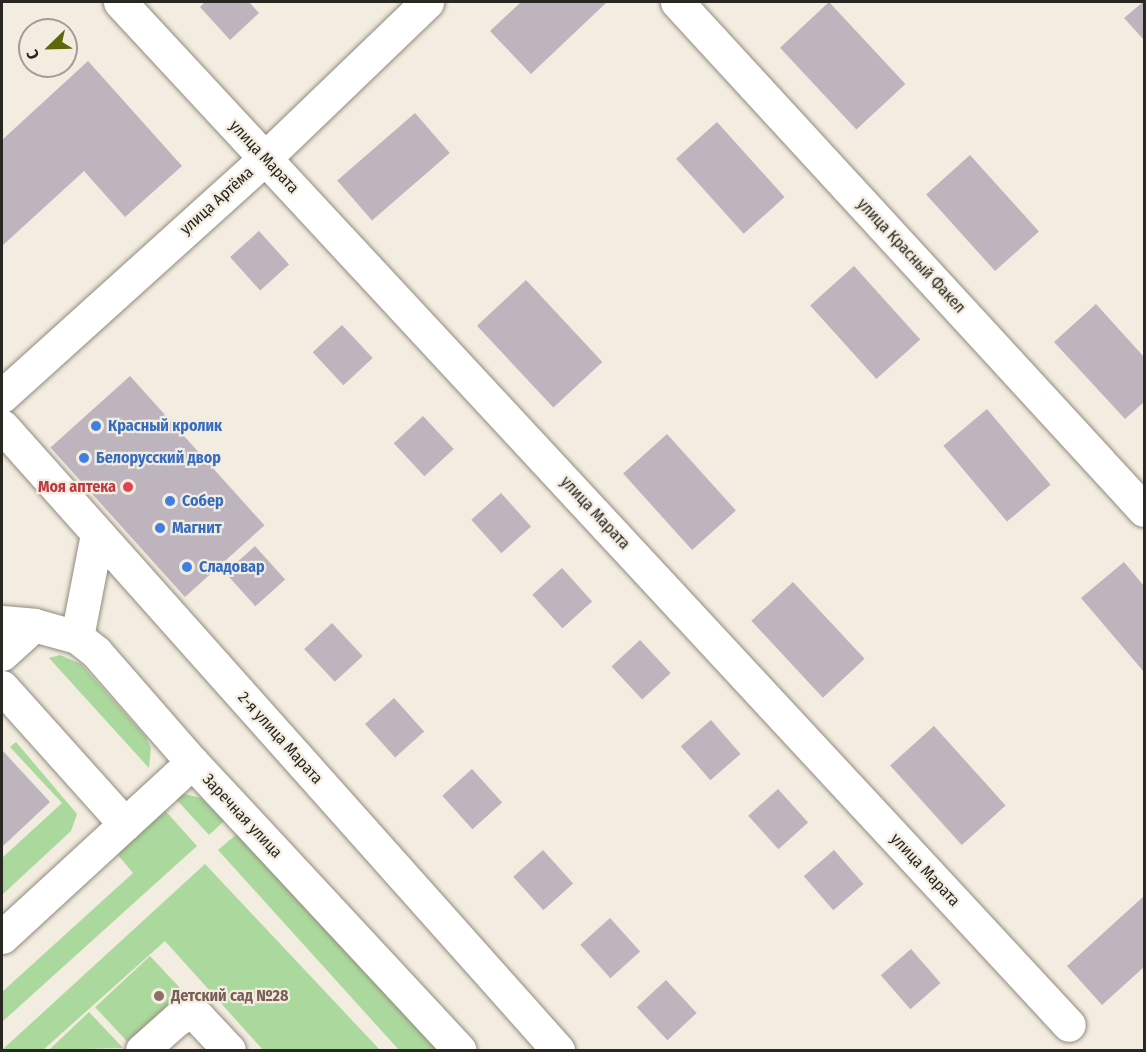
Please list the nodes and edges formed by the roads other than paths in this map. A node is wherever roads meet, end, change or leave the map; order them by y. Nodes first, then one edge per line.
1 (120, 2) edge
2 (427, 2) edge
3 (677, 2) edge
4 (265, 158) junction
5 (2, 396) edge
6 (2, 426) edge
7 (1144, 510) edge
8 (97, 534) junction
9 (2, 622) edge
10 (34, 625) junction
11 (77, 637) junction
12 (2, 654) edge
13 (2, 687) edge
14 (192, 762) junction
15 (125, 824) junction
16 (2, 937) edge
17 (1069, 1025) dead end
18 (142, 1050) edge
19 (229, 1050) edge
20 (460, 1050) edge
21 (558, 1050) edge

1 - 4 street, улица Марата
2 - 4 street, улица Артёма
3 - 7 street, улица Красный Факел
4 - 5 street, улица Артёма
4 - 17 street, улица Марата
6 - 8 street, 2-я улица Марата
8 - 11 street
8 - 21 street, 2-я улица Марата
9 - 10 street, Заречная улица
10 - 11 street, Заречная улица
10 - 12 street
11 - 14 street, Заречная улица
13 - 15 street
14 - 15 street
14 - 20 street, Заречная улица
15 - 16 street
18 - 19 street

